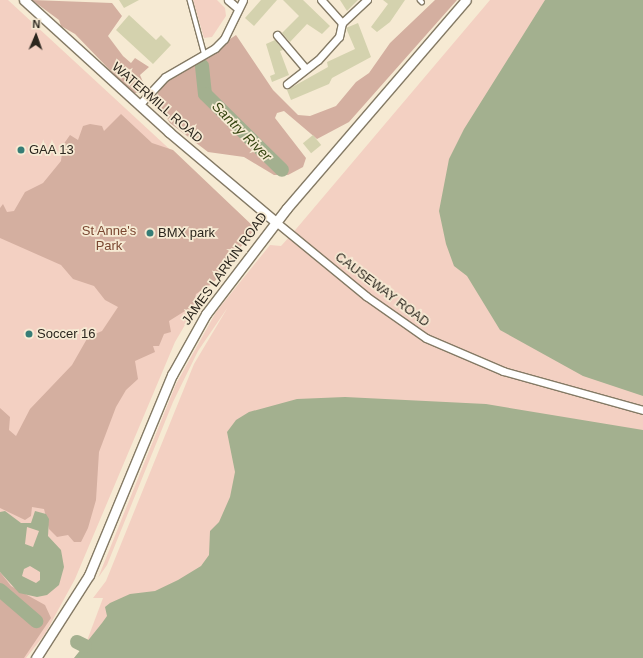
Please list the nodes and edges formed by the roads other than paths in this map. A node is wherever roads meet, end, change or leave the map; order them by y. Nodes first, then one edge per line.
1 (24, 0) edge
2 (190, 0) edge
3 (228, 0) edge
4 (243, 0) edge
5 (321, 0) edge
6 (368, 0) edge
7 (466, 0) edge
8 (236, 7) junction
9 (342, 22) junction
10 (277, 35) dead end
11 (204, 52) junction
12 (305, 68) junction
13 (287, 84) dead end
14 (139, 106) junction
15 (276, 222) junction
16 (643, 410) edge
17 (36, 658) edge

1 - 14 main road, WATERMILL ROAD
2 - 11 lane
3 - 8 street
4 - 8 street
5 - 9 street
6 - 9 street
7 - 15 main road, JAMES LARKIN ROAD
8 - 11 street
9 - 12 street
10 - 12 street
11 - 14 street
12 - 13 street
14 - 15 main road, WATERMILL ROAD
15 - 16 street, CAUSEWAY ROAD
15 - 17 main road, JAMES LARKIN ROAD

